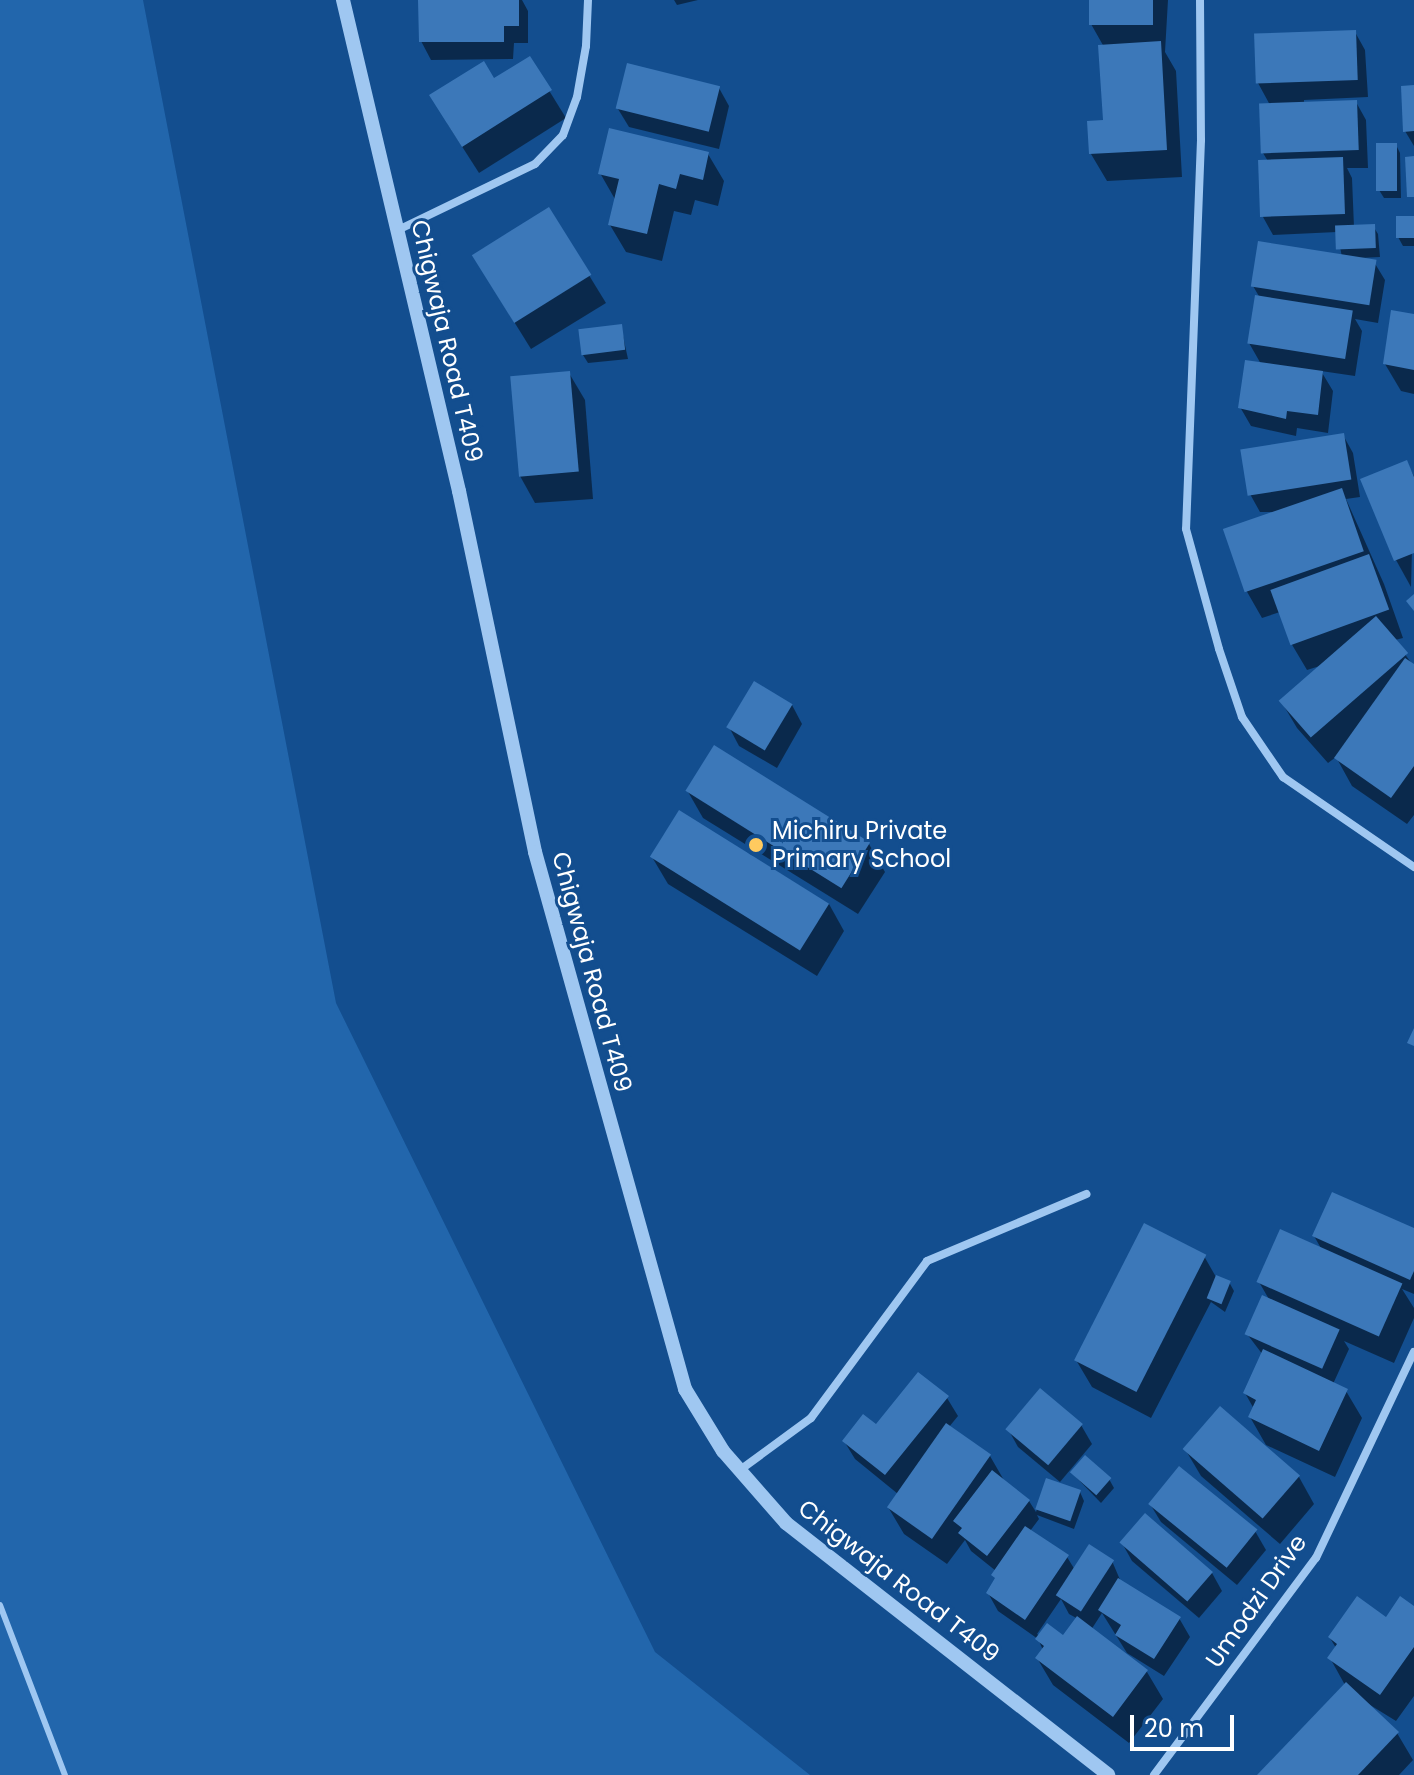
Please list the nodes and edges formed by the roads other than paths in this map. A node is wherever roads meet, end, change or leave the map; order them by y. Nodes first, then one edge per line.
1 (343, 0) edge
2 (588, 0) edge
3 (1200, 0) edge
4 (400, 229) junction
5 (1414, 867) edge
6 (1086, 1194) dead end
7 (1414, 1352) edge
8 (740, 1470) junction
9 (0, 1605) edge
10 (65, 1775) edge
11 (1108, 1775) edge
12 (1154, 1775) edge

1 - 4 street, Chigwaja Road T409
2 - 4 street
3 - 5 street
4 - 8 street, Chigwaja Road T409
6 - 8 street
7 - 12 street, Umodzi Drive
8 - 11 street, Chigwaja Road T409
9 - 10 lane

